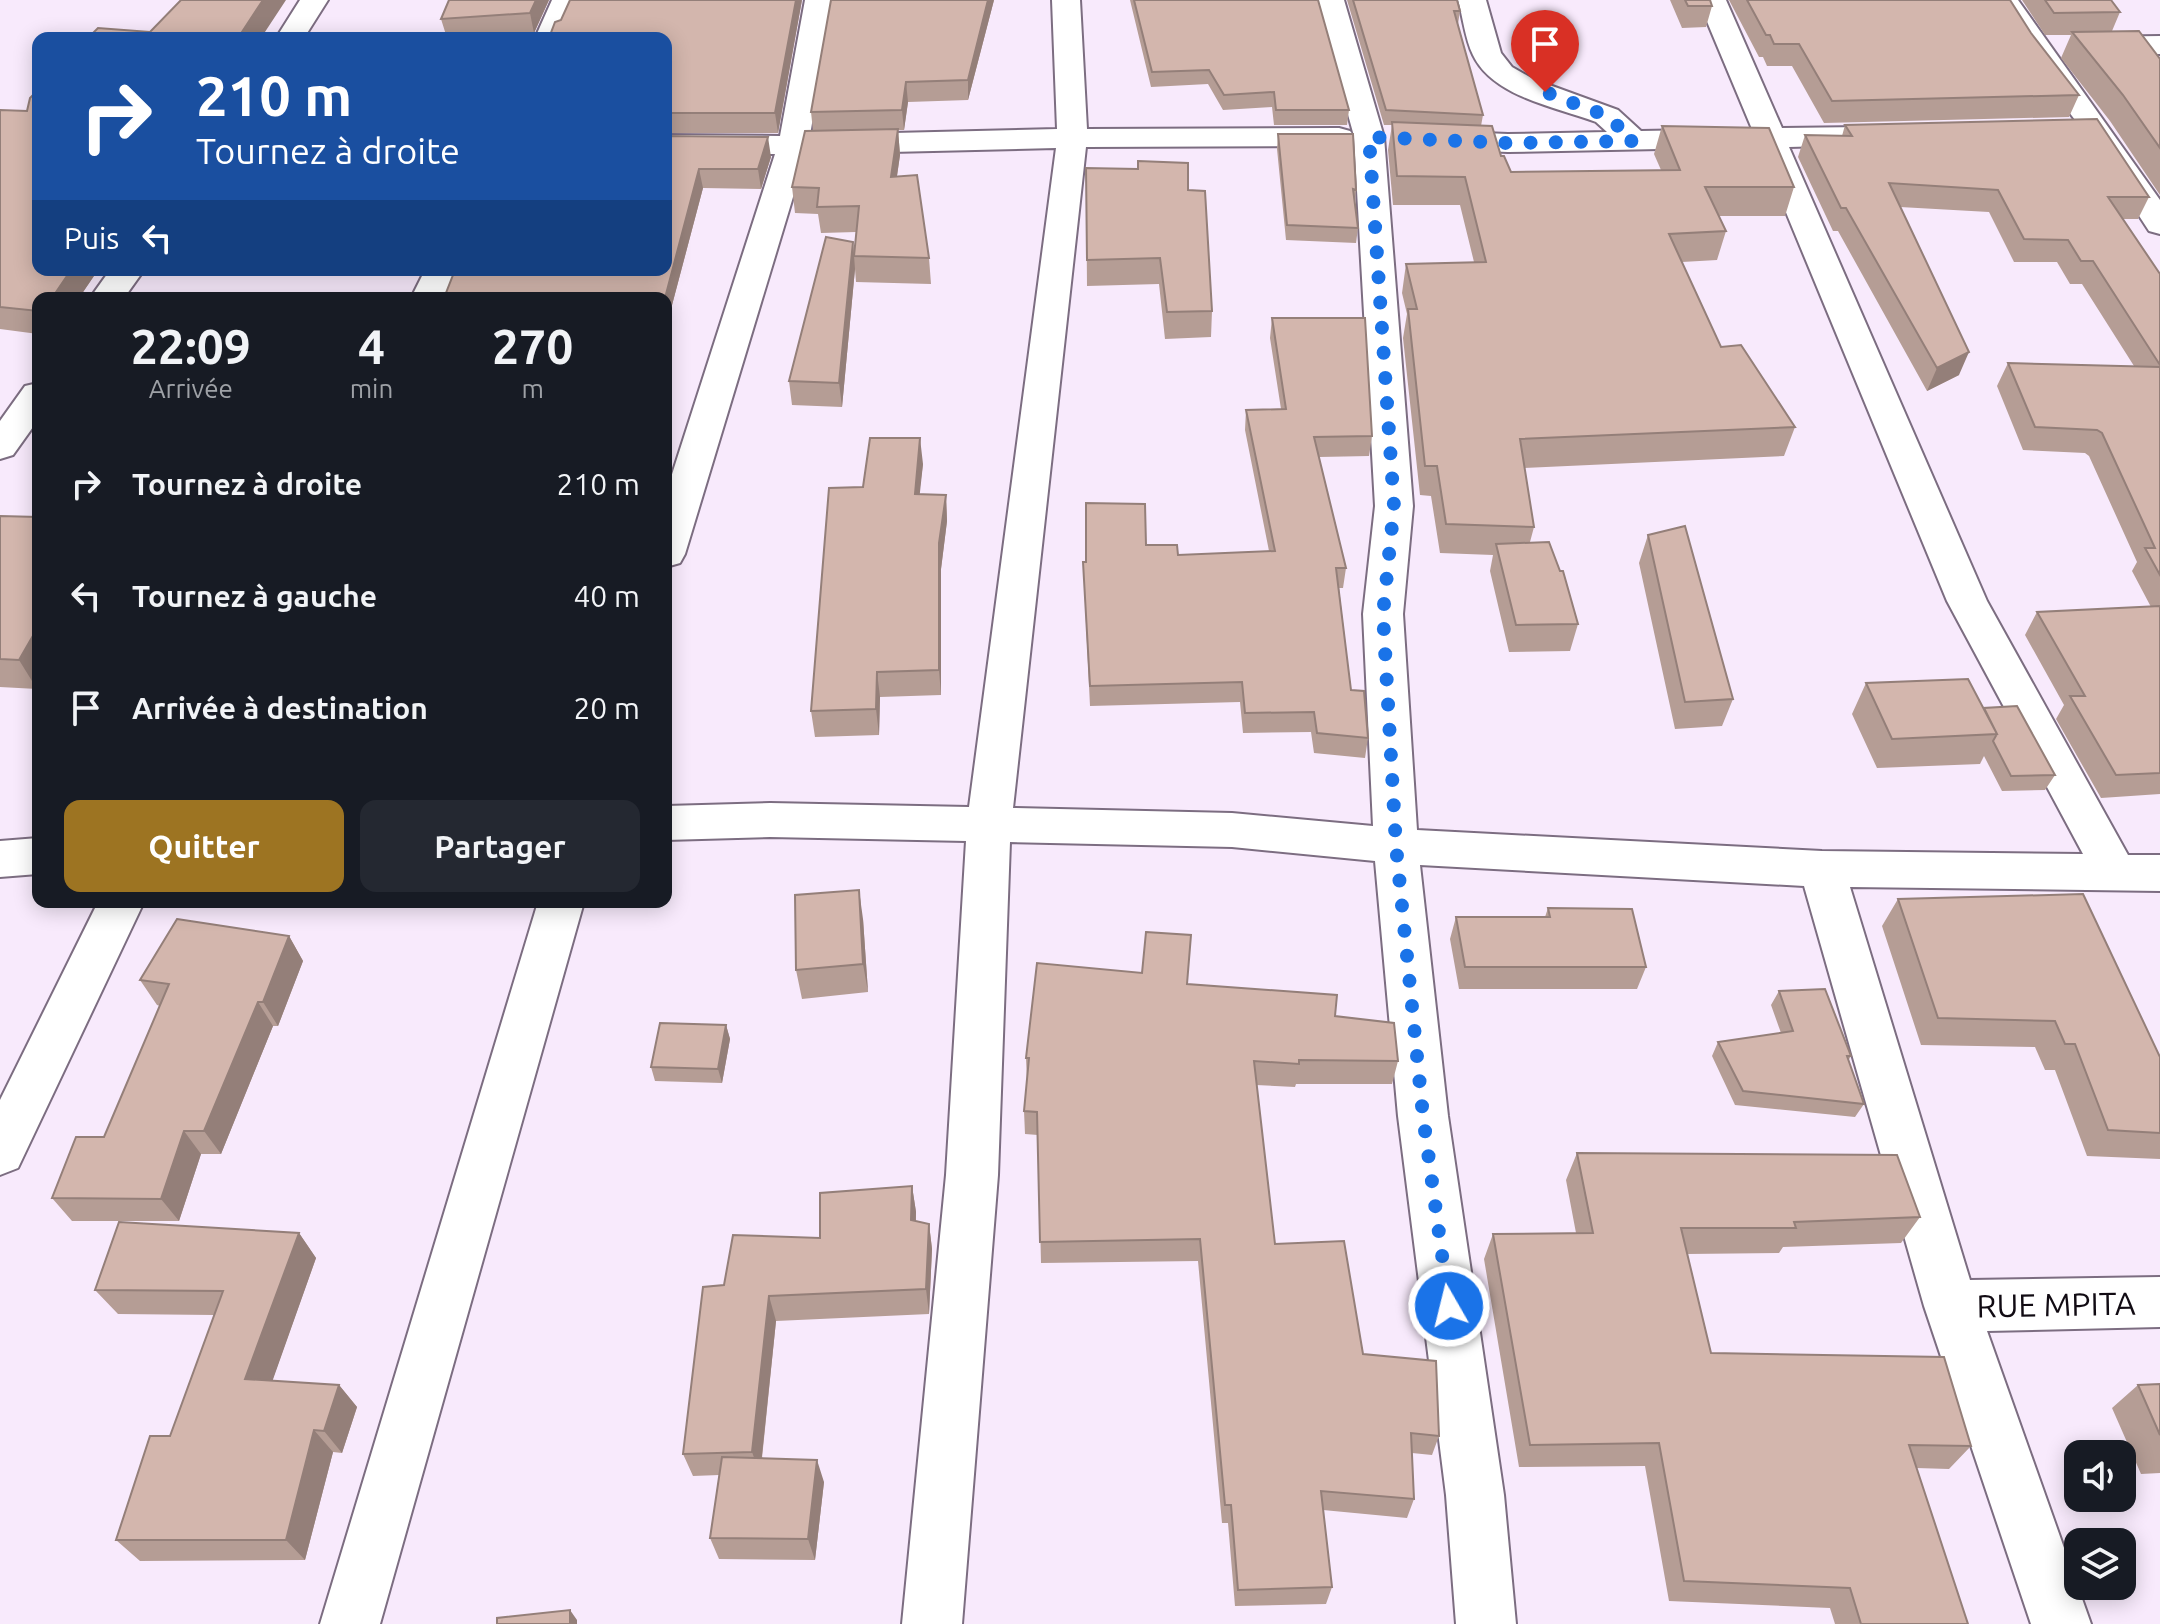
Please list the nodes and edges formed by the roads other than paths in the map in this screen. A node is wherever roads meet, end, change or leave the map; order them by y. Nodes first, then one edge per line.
1 (314, 0) edge
2 (566, 0) edge
3 (819, 0) edge
4 (1066, 0) edge
5 (1330, 0) edge
6 (1472, 0) edge
7 (1712, 0) edge
8 (2004, 0) edge
9 (294, 32) edge
10 (552, 32) edge
11 (2160, 45) edge
12 (2034, 47) junction
13 (2097, 129) junction
14 (2066, 130) edge
15 (1895, 135) edge
16 (1072, 138) junction
17 (1390, 138) junction
18 (1772, 139) junction
19 (1634, 141) junction
20 (672, 144) edge
21 (793, 145) junction
22 (2126, 173) junction
23 (2160, 173) edge
24 (2160, 224) edge
25 (32, 402) edge
26 (0, 447) edge
27 (672, 535) edge
28 (672, 823) edge
29 (989, 823) junction
30 (1396, 846) junction
31 (32, 856) edge
32 (0, 859) edge
33 (1822, 869) junction
34 (2115, 872) junction
35 (2160, 873) edge
36 (118, 908) edge
37 (559, 908) edge
38 (0, 1152) edge
39 (2160, 1302) edge
40 (1951, 1306) junction
41 (350, 1624) edge
42 (932, 1624) edge
43 (1486, 1624) edge
44 (2061, 1624) edge

1 - 9 street
2 - 10 street
3 - 21 street
4 - 16 street
5 - 17 street
6 - 19 street
7 - 18 street
8 - 12 street
11 - 12 street
12 - 13 street
13 - 14 street
13 - 22 street
15 - 18 street
16 - 17 street
16 - 21 street
16 - 29 street
17 - 19 street
17 - 30 street
18 - 19 street
18 - 34 street
20 - 21 street
21 - 27 street
22 - 23 street
22 - 24 street
25 - 26 street
28 - 29 street
29 - 30 street
29 - 42 street
30 - 33 street
30 - 43 street
31 - 32 street
33 - 34 street
33 - 40 street
34 - 35 street
36 - 38 street
37 - 41 street
39 - 40 street, RUE MPITA
40 - 44 street

